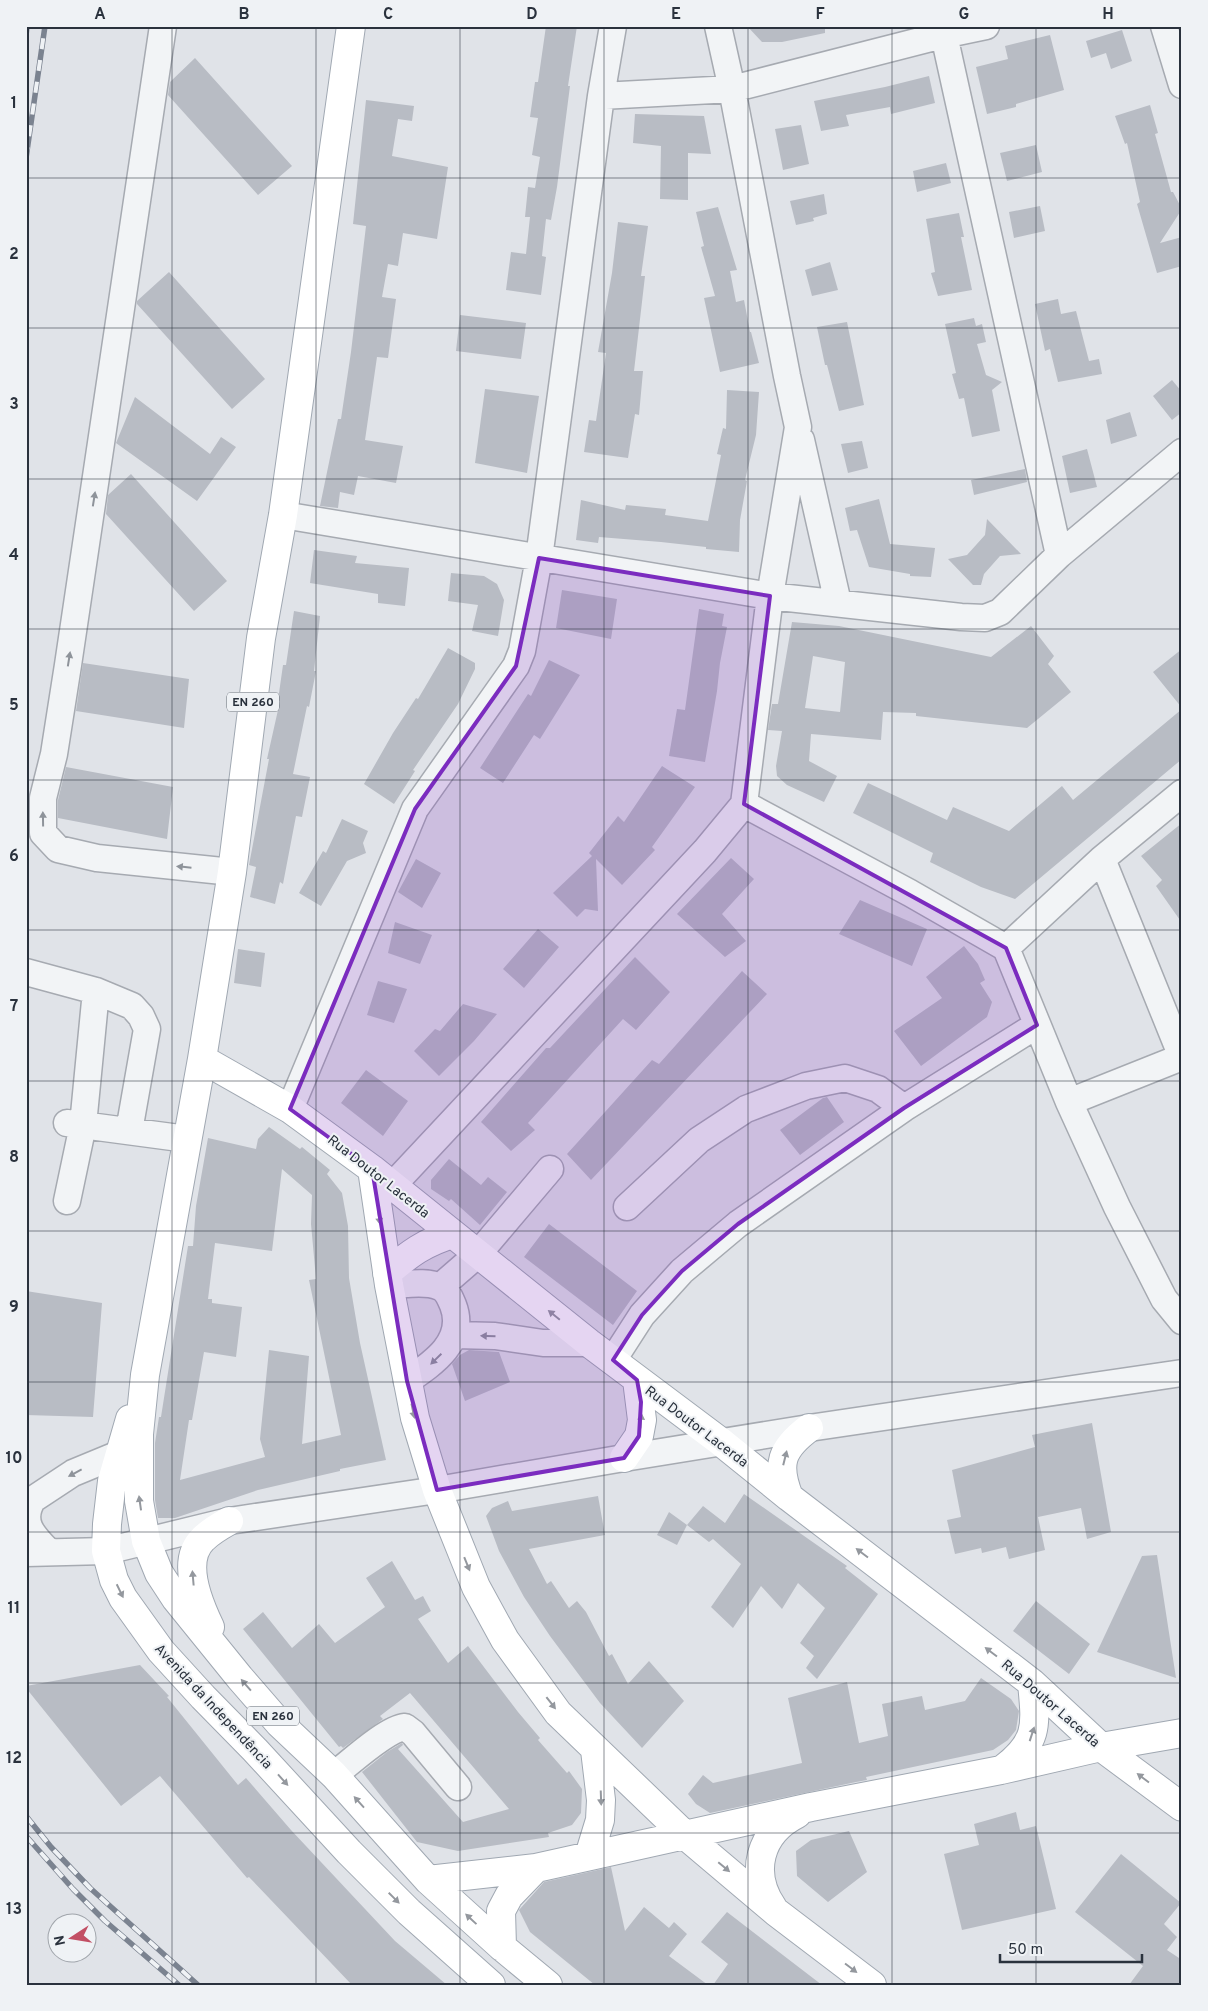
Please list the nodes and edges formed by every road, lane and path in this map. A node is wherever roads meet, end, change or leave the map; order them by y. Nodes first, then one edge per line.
1 (163, 26) edge
2 (350, 26) edge
3 (613, 26) edge
4 (718, 26) edge
5 (986, 26) edge
6 (1164, 26) edge
7 (943, 30) edge
8 (1182, 85) edge
9 (732, 89) junction
10 (601, 96) junction
11 (798, 427) junction
12 (1182, 452) edge
13 (283, 515) junction
14 (1059, 555) junction
15 (539, 558) junction
16 (770, 596) junction
17 (838, 603) junction
18 (1182, 793) edge
19 (744, 804) junction
20 (1102, 859) junction
21 (232, 872) junction
22 (1006, 948) junction
23 (26, 972) edge
24 (96, 991) junction
25 (1037, 1025) junction
26 (1182, 1057) edge
27 (202, 1059) junction
28 (1069, 1102) junction
29 (904, 1108) junction
30 (290, 1109) junction
31 (75, 1124) junction
32 (129, 1131) junction
33 (188, 1138) junction
34 (550, 1169) dead end
35 (382, 1177) junction
36 (66, 1201) dead end
37 (627, 1207) dead end
38 (453, 1234) junction
39 (478, 1254) junction
40 (388, 1279) junction
41 (440, 1287) junction
42 (1182, 1321) edge
43 (454, 1335) junction
44 (589, 1343) junction
45 (613, 1360) junction
46 (1182, 1373) edge
47 (145, 1375) junction
48 (637, 1380) junction
49 (407, 1381) junction
50 (809, 1428) junction
51 (721, 1442) junction
52 (119, 1454) junction
53 (624, 1458) junction
54 (436, 1490) junction
55 (789, 1497) junction
56 (30, 1501) edge
57 (229, 1521) junction
58 (146, 1541) junction
59 (106, 1551) junction
60 (37, 1552) edge
61 (224, 1655) junction
62 (1032, 1683) junction
63 (279, 1723) junction
64 (1182, 1733) edge
65 (1101, 1747) junction
66 (255, 1750) junction
67 (595, 1750) junction
68 (1001, 1770) junction
69 (334, 1775) junction
70 (458, 1787) dead end
71 (811, 1807) junction
72 (1182, 1808) edge
73 (686, 1836) junction
74 (588, 1856) junction
75 (536, 1868) junction
76 (428, 1880) junction
77 (776, 1912) junction
78 (502, 1947) junction
79 (491, 1985) edge
80 (548, 1985) edge
81 (872, 1985) edge

21 -> 1 street
2 - 13 main road, EN 260
3 - 10 street
4 - 9 street
5 - 7 street
6 - 8 street
7 - 9 street
7 - 14 street
9 - 10 street
9 - 11 street
10 - 15 street
11 - 16 street
11 - 17 street
12 - 14 street
13 - 15 street
13 - 21 main road, EN 260
14 - 17 street
15 - 16 street
15 - 30 street
16 - 17 street
16 - 19 street
18 - 20 street
19 - 22 street
19 - 35 street
20 - 22 street
20 - 26 street
21 - 27 main road, EN 260
22 - 25 street
23 - 24 street
24 - 31 street
24 - 32 street
25 - 28 street
25 - 29 street
26 - 28 street
27 - 30 main road, Rua Doutor Lacerda
27 - 33 main road, EN 260
28 - 42 street
29 - 37 street
29 - 45 street
30 - 35 main road, Rua Doutor Lacerda
31 - 32 street
31 - 36 street
32 - 33 street
33 - 47 main road, EN 260
34 - 39 street
35 - 38 main road, Rua Doutor Lacerda
35 -> 40 main road
38 - 39 main road, Rua Doutor Lacerda
38 - 40 main road
39 - 41 street
44 -> 39 main road, Rua Doutor Lacerda
40 - 41 street
40 - 49 main road
41 - 43 street
44 -> 43 street
43 -> 49 street
44 - 45 main road, Rua Doutor Lacerda
45 - 48 main road, Rua Doutor Lacerda
46 - 50 street
47 - 52 main road, Avenida da Independência / EN 260
58 -> 47 main road, EN 260
48 - 51 main road, Rua Doutor Lacerda
53 -> 48 main road
49 -> 54 main road
50 - 51 street
55 -> 50 main road
51 - 53 street
51 - 55 main road, Rua Doutor Lacerda
52 -> 56 street
52 - 59 main road, Avenida da Independência / EN 260
53 - 54 street
54 - 57 street
54 -> 67 main road
62 -> 55 main road, Rua Doutor Lacerda
56 - 60 street
57 - 58 street
61 -> 57 main road
58 - 59 street
58 - 61 main road, EN 260
59 - 60 street
59 -> 66 main road, Avenida da Independência / EN 260
63 -> 61 main road, EN 260
62 - 65 main road, Rua Doutor Lacerda
68 -> 62 main road
63 - 66 main road
63 - 69 main road, EN 260
64 - 65 main road
65 - 68 main road
72 -> 65 main road, Rua Doutor Lacerda
66 -> 79 main road, Avenida da Independência / EN 260
67 - 73 main road
67 -> 74 main road
68 - 71 main road
69 - 70 street
76 -> 69 main road, EN 260
71 - 73 main road
71 - 77 main road
73 - 74 main road
73 -> 77 main road
74 - 75 main road
75 - 76 main road
75 - 78 main road
78 -> 76 main road, EN 260
77 -> 81 main road
78 - 80 main road, EN 260

